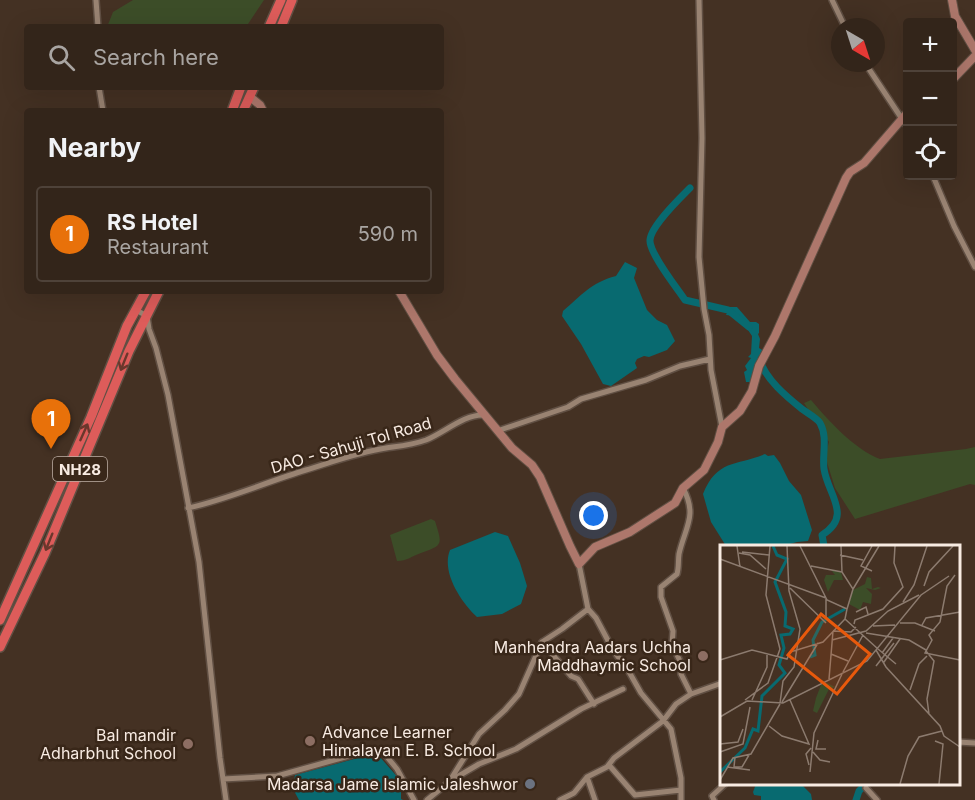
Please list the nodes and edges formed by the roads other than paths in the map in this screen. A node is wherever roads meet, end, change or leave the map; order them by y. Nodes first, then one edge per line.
1 (96, 0) edge
2 (281, 0) edge
3 (292, 0) edge
4 (699, 0) edge
5 (832, 0) edge
6 (952, 0) edge
7 (841, 18) edge
8 (98, 24) edge
9 (270, 24) edge
10 (282, 24) edge
11 (975, 50) edge
12 (975, 56) edge
13 (873, 72) edge
14 (957, 75) edge
15 (100, 90) edge
16 (240, 90) edge
17 (253, 90) edge
18 (250, 97) junction
19 (102, 108) edge
20 (233, 108) edge
21 (244, 108) edge
22 (262, 108) edge
23 (903, 113) edge
24 (903, 118) edge
25 (935, 180) edge
26 (975, 267) edge
27 (144, 294) edge
28 (158, 294) edge
29 (401, 294) edge
30 (136, 310) junction
31 (147, 316) junction
32 (128, 326) junction
33 (144, 330) junction
34 (710, 359) junction
35 (484, 415) junction
36 (722, 427) junction
37 (497, 431) junction
38 (683, 488) junction
39 (188, 508) junction
40 (579, 564) junction
41 (588, 609) junction
42 (0, 620) edge
43 (542, 642) junction
44 (0, 647) edge
45 (720, 684) edge
46 (623, 689) dead end
47 (691, 694) junction
48 (594, 704) junction
49 (663, 722) junction
50 (960, 742) edge
51 (975, 743) edge
52 (609, 765) junction
53 (587, 777) junction
54 (223, 779) junction
55 (449, 782) junction
56 (723, 785) edge
57 (866, 788) dead end
58 (681, 790) junction
59 (226, 800) edge
60 (414, 800) edge
61 (427, 800) edge
62 (560, 800) edge
63 (595, 800) edge
64 (681, 800) edge
65 (714, 800) edge
66 (877, 800) edge

1 - 8 street
2 - 9 highway
3 - 10 highway
4 - 34 street
5 - 7 street
6 - 11 street
12 - 14 street
13 - 23 street
15 - 19 street
16 - 20 highway
17 - 18 highway
18 - 21 highway
18 - 22 street
24 - 36 street
25 - 26 street
27 - 30 highway, NH28
28 - 31 highway, NH28
29 - 35 street
30 - 31 street
30 - 32 highway, NH28
31 - 33 highway, NH28
32 - 33 street
42 -> 32 highway, NH28
33 - 39 street
33 -> 44 highway, NH28
34 - 36 street
34 - 37 street
35 - 37 street
35 - 39 street, DAO - Sahuji Tol Road
36 - 38 street
37 - 40 street
38 - 40 street
38 - 47 street
39 - 54 street
40 - 41 street
41 - 43 street
41 - 49 street
43 - 48 street
43 - 55 street
45 - 47 street
46 - 48 street
47 - 49 street
48 - 55 street
49 - 52 street
49 - 58 street
50 - 51 street
52 - 53 street
52 - 58 street
53 - 62 street
53 - 63 street
54 - 59 street
54 - 60 street
55 - 61 street
56 - 65 street
57 - 66 street
58 - 64 street

